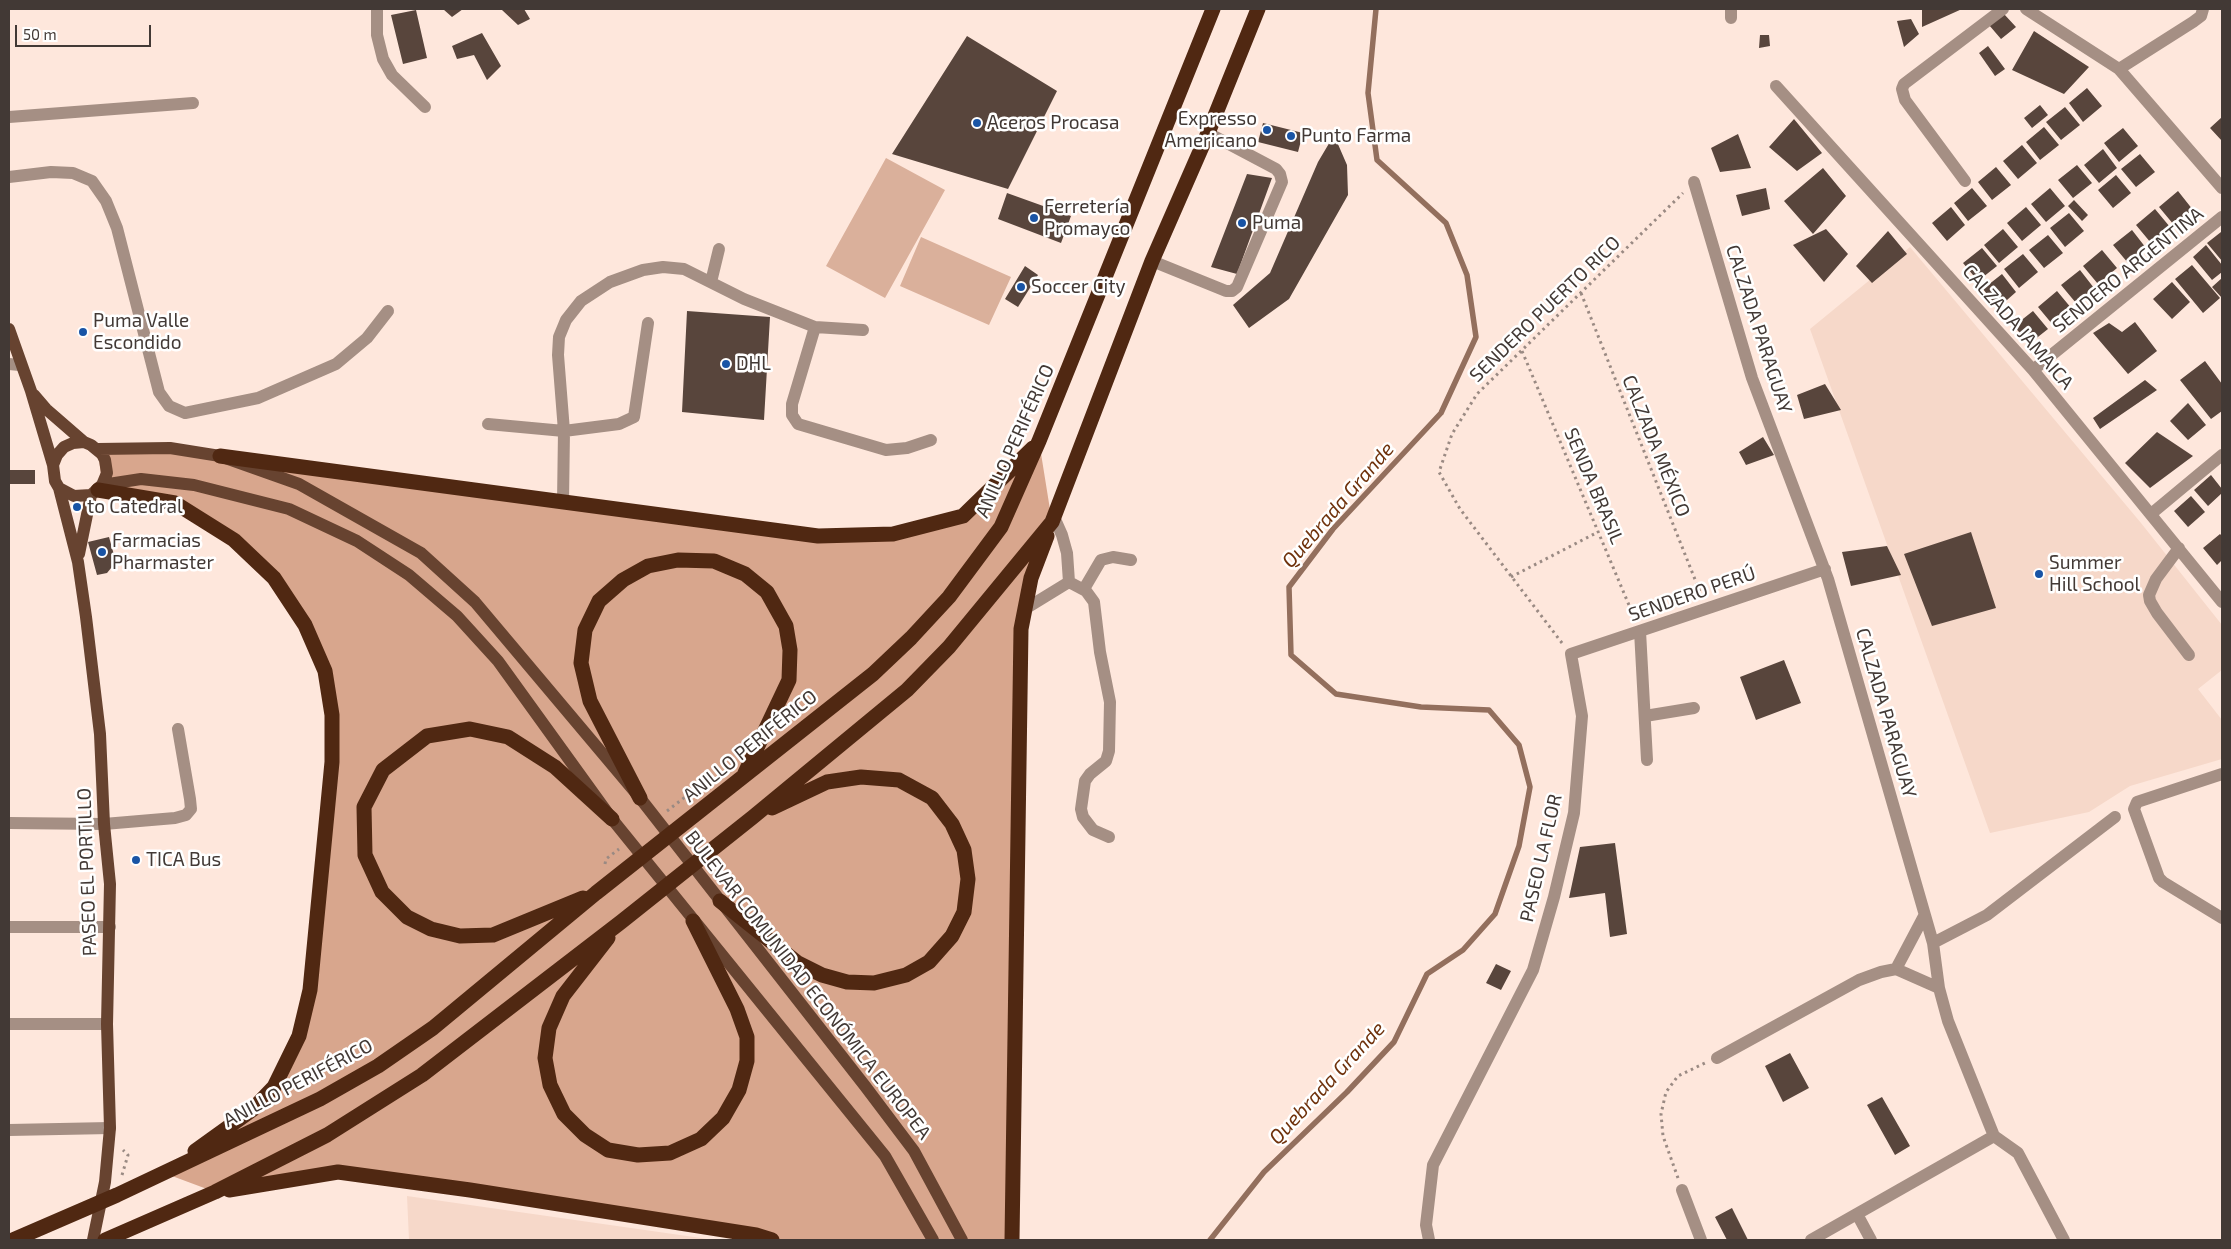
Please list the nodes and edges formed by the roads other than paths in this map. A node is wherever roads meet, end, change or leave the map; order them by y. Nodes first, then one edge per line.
1 (377, 9) edge
2 (1213, 9) edge
3 (1258, 9) edge
4 (2002, 9) edge
5 (2026, 9) edge
6 (2204, 9) edge
7 (2119, 69) junction
8 (1776, 86) dead end
9 (193, 103) dead end
10 (425, 107) dead end
11 (9, 116) edge
12 (1208, 133) junction
13 (9, 177) edge
14 (1694, 182) road end
15 (1965, 182) dead end
16 (2222, 188) edge
17 (2222, 217) edge
18 (719, 249) dead end
19 (1152, 261) junction
20 (711, 282) junction
21 (388, 311) dead end
22 (648, 323) dead end
23 (815, 327) junction
24 (9, 330) edge
25 (863, 330) dead end
26 (14, 364) edge
27 (2033, 370) junction
28 (31, 391) junction
29 (488, 424) dead end
30 (564, 431) junction
31 (931, 440) dead end
32 (1039, 441) junction
33 (84, 442) junction
34 (98, 449) junction
35 (2222, 455) edge
36 (220, 456) junction
37 (53, 465) junction
38 (59, 488) junction
39 (97, 490) junction
40 (563, 502) junction
41 (2150, 514) junction
42 (1053, 520) junction
43 (2179, 548) junction
44 (1131, 560) dead end
45 (78, 562) junction
46 (1825, 569) junction
47 (1069, 582) junction
48 (1084, 589) junction
49 (2222, 602) edge
50 (1025, 610) junction
51 (1640, 631) junction
52 (1571, 654) joint
53 (2189, 655) dead end
54 (1694, 708) dead end
55 (1645, 716) junction
56 (178, 729) dead end
57 (1647, 760) dead end
58 (2222, 774) edge
59 (743, 776) junction
60 (640, 798) junction
61 (753, 817) junction
62 (2115, 817) dead end
63 (612, 819) junction
64 (9, 823) edge
65 (104, 824) junction
66 (1109, 837) dead end
67 (596, 893) junction
68 (720, 901) junction
69 (1924, 916) junction
70 (2222, 918) edge
71 (693, 921) junction
72 (620, 922) junction
73 (9, 927) edge
74 (110, 927) junction
75 (1933, 943) junction
76 (1896, 969) junction
77 (1940, 988) junction
78 (9, 1024) edge
79 (107, 1024) junction
80 (1717, 1058) road end
81 (110, 1128) junction
82 (9, 1130) edge
83 (1994, 1136) junction
84 (164, 1173) junction
85 (1682, 1190) road end
86 (215, 1192) junction
87 (1857, 1214) junction
88 (13, 1240) edge
89 (93, 1240) edge
90 (106, 1240) edge
91 (772, 1240) edge
92 (933, 1240) edge
93 (962, 1240) edge
94 (1012, 1240) edge
95 (1429, 1240) edge
96 (1700, 1240) edge
97 (1811, 1240) edge
98 (1871, 1240) edge
99 (2064, 1240) edge

1 - 10 street
2 - 32 highway, ANILLO PERIFÉRICO
3 - 12 highway
4 - 15 street
5 - 7 street
6 - 7 street
7 - 16 street
8 - 27 street, CALZADA JAMAICA
9 - 11 street
12 - 19 highway
12 - 19 street
13 - 21 street
14 - 46 street, CALZADA PARAGUAY
17 - 27 street, SENDERO ARGENTINA
18 - 20 street
19 - 42 highway
20 - 23 street
20 - 30 street
22 - 30 street
23 - 25 street
23 - 31 street
24 - 26 main road
26 - 28 main road
27 - 41 street, CALZADA JAMAICA
28 - 33 main road
28 - 37 main road
29 - 30 street
30 - 40 street
32 - 40 highway
32 - 59 highway, ANILLO PERIFÉRICO
33 - 34 main road
33 - 37 main road
34 - 36 main road, BULEVAR COMUNIDAD ECONÓMICA EUROPEA
34 - 39 main road
35 - 41 street
36 - 40 highway
36 - 60 main road, BULEVAR COMUNIDAD ECONÓMICA EUROPEA
37 - 38 main road
38 - 39 main road
38 - 45 main road, PASEO EL PORTILLO
39 - 45 main road, PASEO EL PORTILLO
39 - 63 main road
39 - 84 highway
41 - 43 street, CALZADA JAMAICA
42 - 47 street
42 - 50 highway
42 - 61 highway
43 - 49 street, CALZADA JAMAICA
43 - 53 street
44 - 48 street
45 - 65 main road, PASEO EL PORTILLO
46 - 51 street, SENDERO PERÚ
46 - 69 street, CALZADA PARAGUAY
47 - 48 street
47 - 50 street
48 - 66 street
50 - 94 highway
51 - 52 street, SENDERO PERÚ
51 - 55 street
52 - 95 street, PASEO LA FLOR
54 - 55 street
55 - 57 street
56 - 65 street
58 - 70 street
59 - 60 highway
59 - 67 highway, ANILLO PERIFÉRICO
60 - 68 main road, BULEVAR COMUNIDAD ECONÓMICA EUROPEA
61 - 68 highway
61 - 72 highway
62 - 75 street
63 - 67 highway
63 - 71 main road
64 - 65 street
65 - 74 main road, PASEO EL PORTILLO
67 - 84 highway, ANILLO PERIFÉRICO
68 - 93 main road, BULEVAR COMUNIDAD ECONÓMICA EUROPEA
69 - 75 street, CALZADA PARAGUAY
69 - 76 street
71 - 72 highway
71 - 92 main road
72 - 86 highway
73 - 74 street
74 - 79 main road, PASEO EL PORTILLO
75 - 77 street, CALZADA PARAGUAY
76 - 77 street
76 - 80 street
77 - 83 street, CALZADA PARAGUAY
78 - 79 street
79 - 81 main road, PASEO EL PORTILLO
81 - 82 street
81 - 89 main road, PASEO EL PORTILLO
83 - 87 street
83 - 99 street
84 - 88 highway, ANILLO PERIFÉRICO
85 - 96 street
86 - 90 highway
86 - 91 highway
87 - 97 street
87 - 98 street

